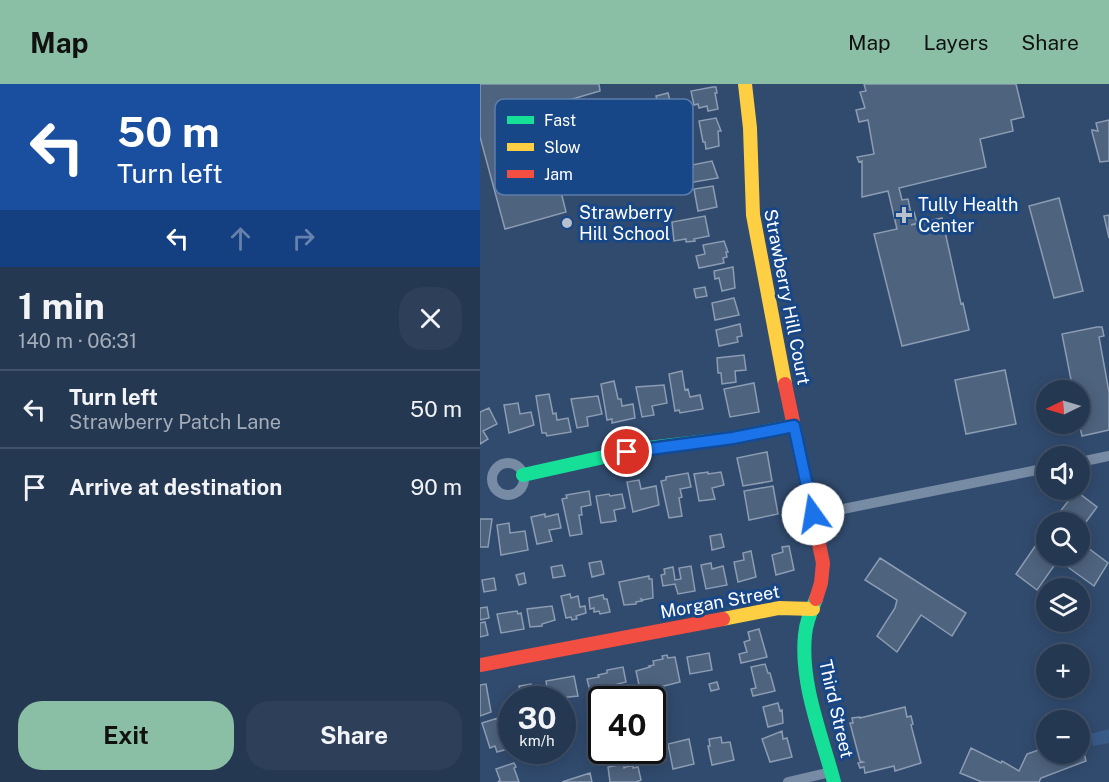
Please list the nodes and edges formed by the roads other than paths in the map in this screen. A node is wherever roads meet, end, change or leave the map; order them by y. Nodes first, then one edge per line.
1 (745, 84) edge
2 (794, 426) junction
3 (1109, 456) edge
4 (1090, 460) edge
5 (1036, 470) edge
6 (523, 475) dead end
7 (813, 514) junction
8 (813, 609) junction
9 (480, 665) edge
10 (832, 777) edge
11 (788, 782) edge

1 - 2 street, Strawberry Hill Court
2 - 6 street
2 - 7 street, Strawberry Hill Court
3 - 4 street
5 - 7 street
7 - 8 street
8 - 9 street, Morgan Street
8 - 10 street, Third Street
10 - 11 street

